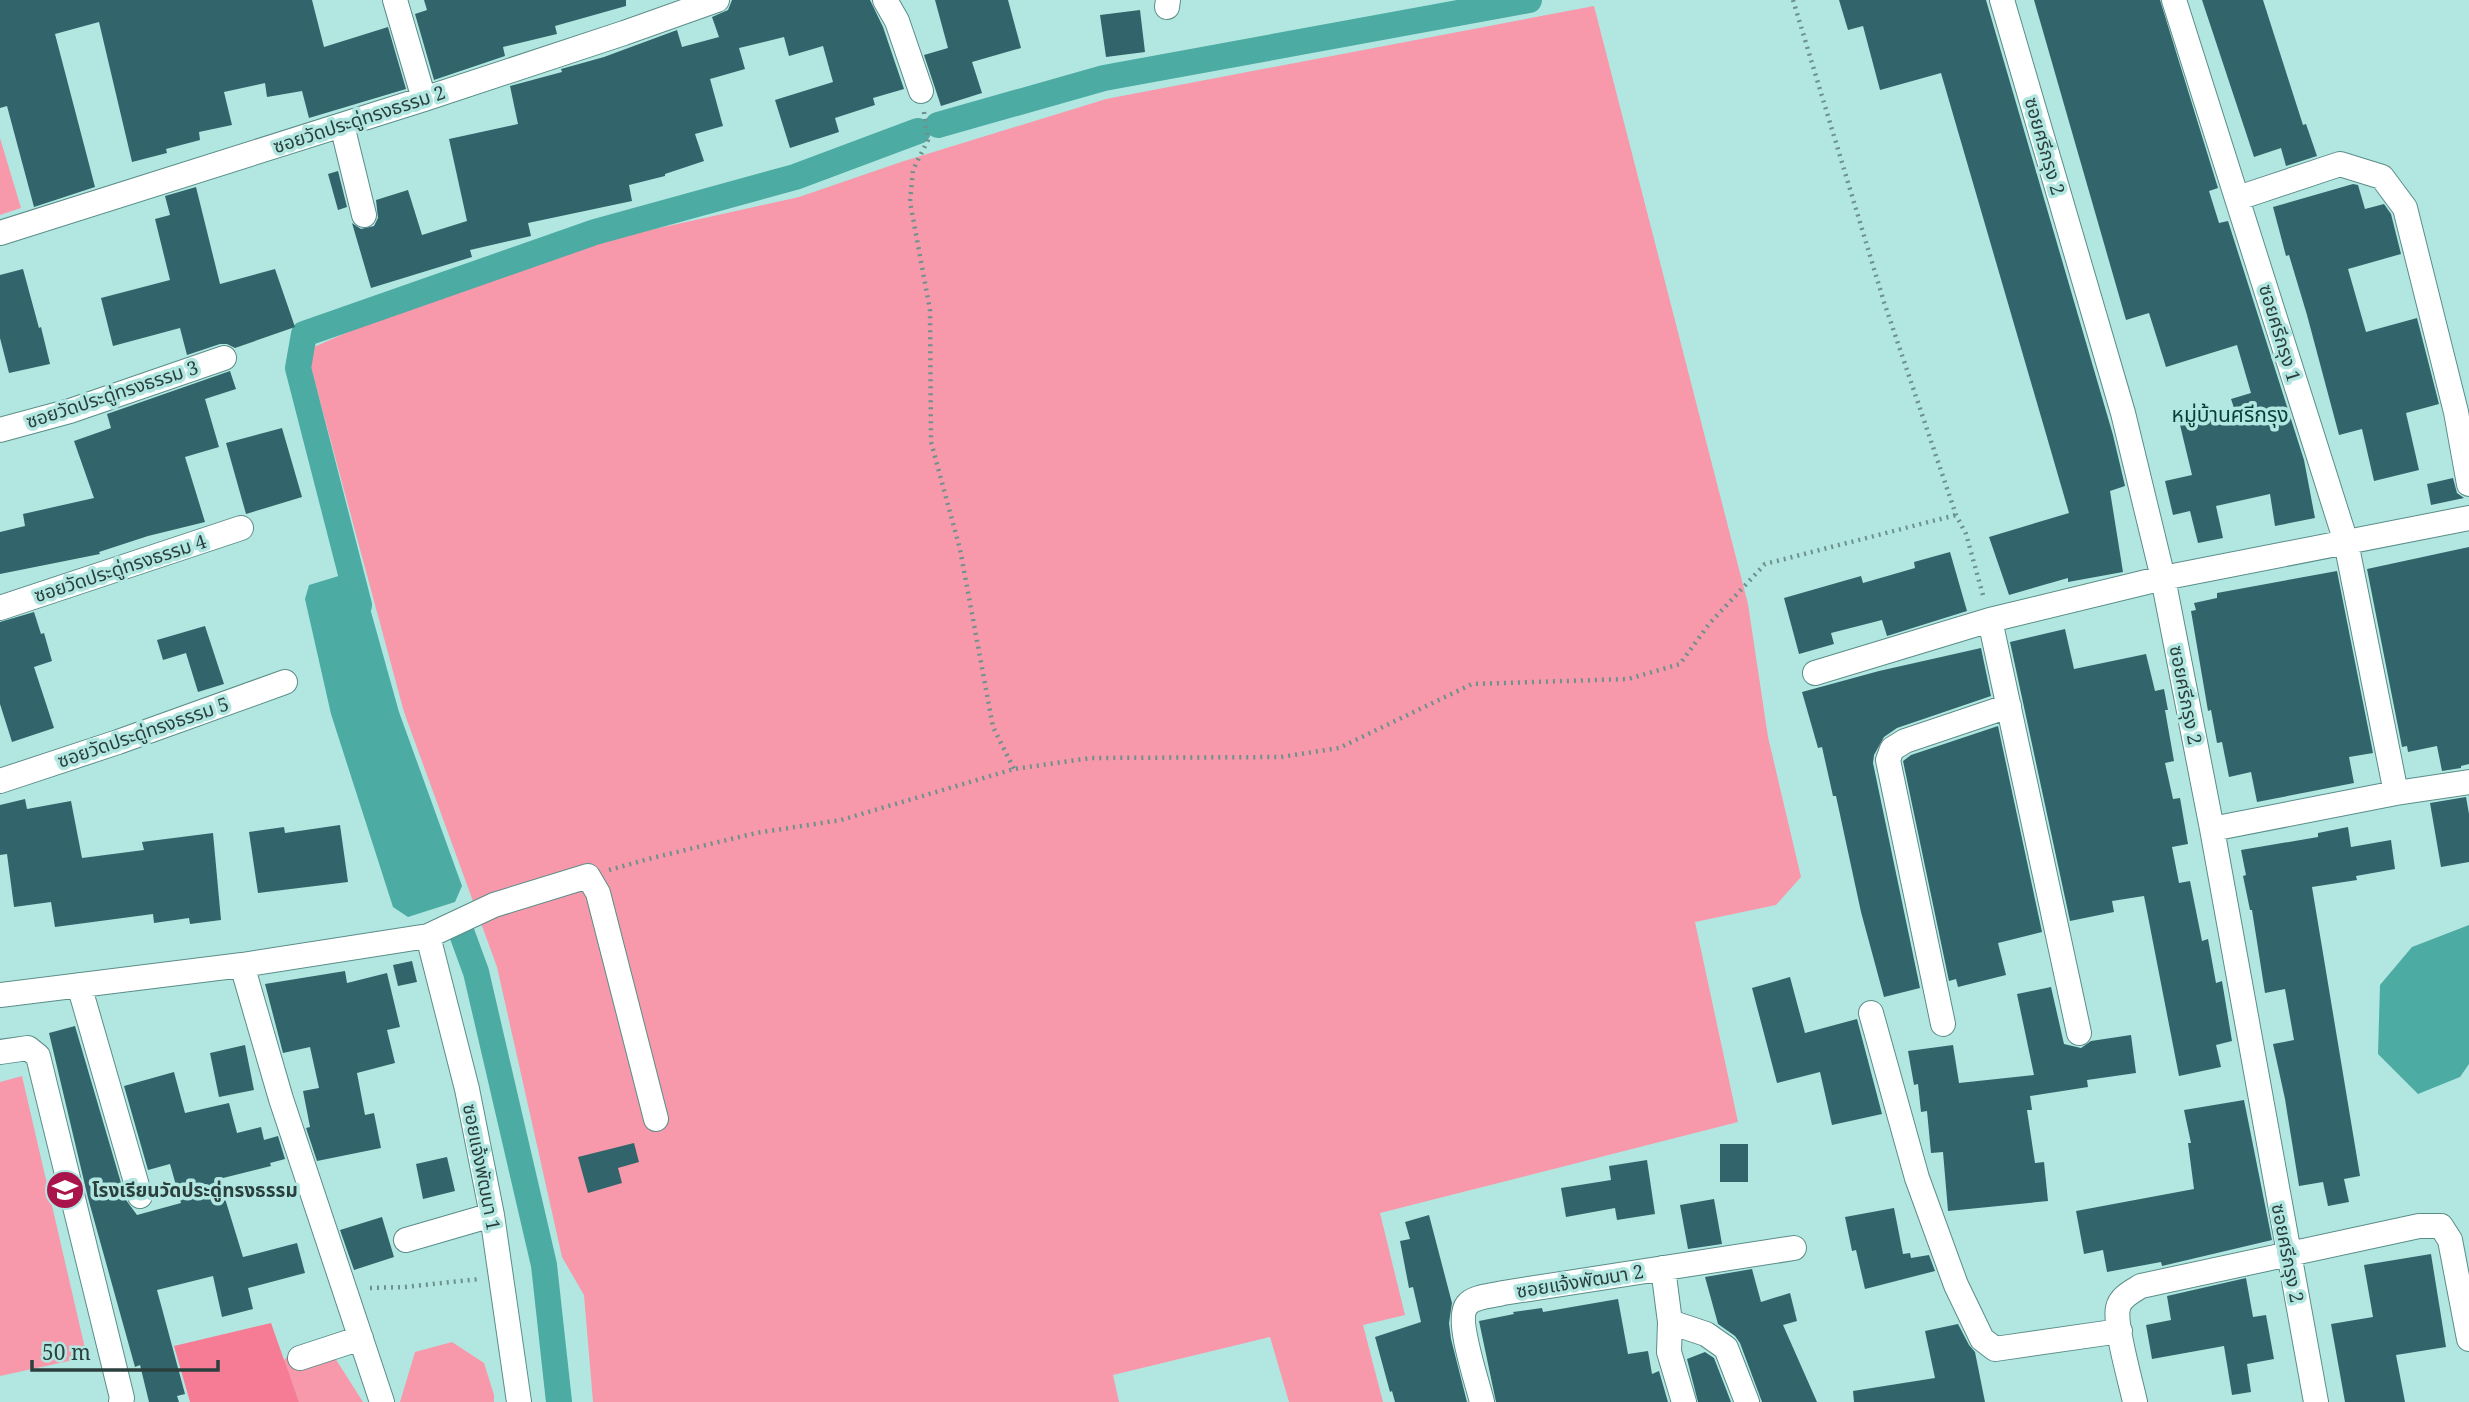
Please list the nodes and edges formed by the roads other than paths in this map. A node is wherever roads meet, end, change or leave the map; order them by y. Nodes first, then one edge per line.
1 (395, 0) edge
2 (717, 0) edge
3 (885, 0) edge
4 (2002, 0) edge
5 (2174, 0) edge
6 (921, 91) road end
7 (424, 99) junction
8 (342, 125) junction
9 (2238, 198) junction
10 (364, 215) dead end
11 (0, 233) edge
12 (224, 358) dead end
13 (0, 430) edge
14 (2469, 484) edge
15 (2469, 518) edge
16 (241, 528) dead end
17 (2346, 542) junction
18 (2163, 578) junction
19 (0, 608) edge
20 (1990, 620) junction
21 (1815, 673) dead end
22 (285, 682) dead end
23 (2009, 706) junction
24 (0, 780) edge
25 (2469, 782) edge
26 (2396, 793) junction
27 (2212, 829) junction
28 (428, 936) junction
29 (242, 965) junction
30 (79, 985) junction
31 (0, 995) edge
32 (1871, 1013) dead end
33 (1943, 1024) dead end
34 (2079, 1033) dead end
35 (0, 1052) edge
36 (656, 1119) dead end
37 (140, 1196) dead end
38 (492, 1215) junction
39 (406, 1240) dead end
40 (1794, 1248) dead end
41 (2288, 1255) junction
42 (1663, 1268) junction
43 (1670, 1322) junction
44 (2120, 1332) junction
45 (360, 1338) junction
46 (2469, 1339) edge
47 (300, 1358) dead end
48 (121, 1402) edge
49 (382, 1402) edge
50 (519, 1402) edge
51 (1482, 1402) edge
52 (1684, 1402) edge
53 (1747, 1402) edge
54 (2135, 1402) edge
55 (2316, 1402) edge

1 - 7 street
2 - 7 street, ซอยวัดประดู่ทรงธรรม 2
3 - 6 street
4 - 18 street, ซอยศรีกรุง 2
5 - 9 street, ซอยศรีกรุง 1
7 - 8 street, ซอยวัดประดู่ทรงธรรม 2
8 - 10 street
8 - 11 street, ซอยวัดประดู่ทรงธรรม 2
9 - 14 street
9 - 17 street, ซอยศรีกรุง 1
12 - 13 street, ซอยวัดประดู่ทรงธรรม 3
15 - 17 street
16 - 19 street, ซอยวัดประดู่ทรงธรรม 4
17 - 18 street
17 - 26 street, ซอยศรีกรุง 1
18 - 20 street
18 - 27 street, ซอยศรีกรุง 2
20 - 21 street
20 - 23 street
22 - 24 street, ซอยวัดประดู่ทรงธรรม 5
23 - 33 street
23 - 34 street
25 - 26 street
26 - 27 street
27 - 41 street, ซอยศรีกรุง 2
28 - 29 street
28 - 36 street
28 - 38 street, ซอยแจ้งพัฒนา 1
29 - 30 street
29 - 45 street
30 - 31 street
30 - 37 street
32 - 44 street
35 - 48 street
38 - 39 street
38 - 50 street, ซอยแจ้งพัฒนา 1
40 - 42 street, ซอยแจ้งพัฒนา 2
41 - 44 street
41 - 46 street
41 - 55 street, ซอยศรีกรุง 2
42 - 43 street
42 - 51 street, ซอยแจ้งพัฒนา 2
43 - 52 street
43 - 53 street
44 - 54 street
45 - 47 street
45 - 49 street

